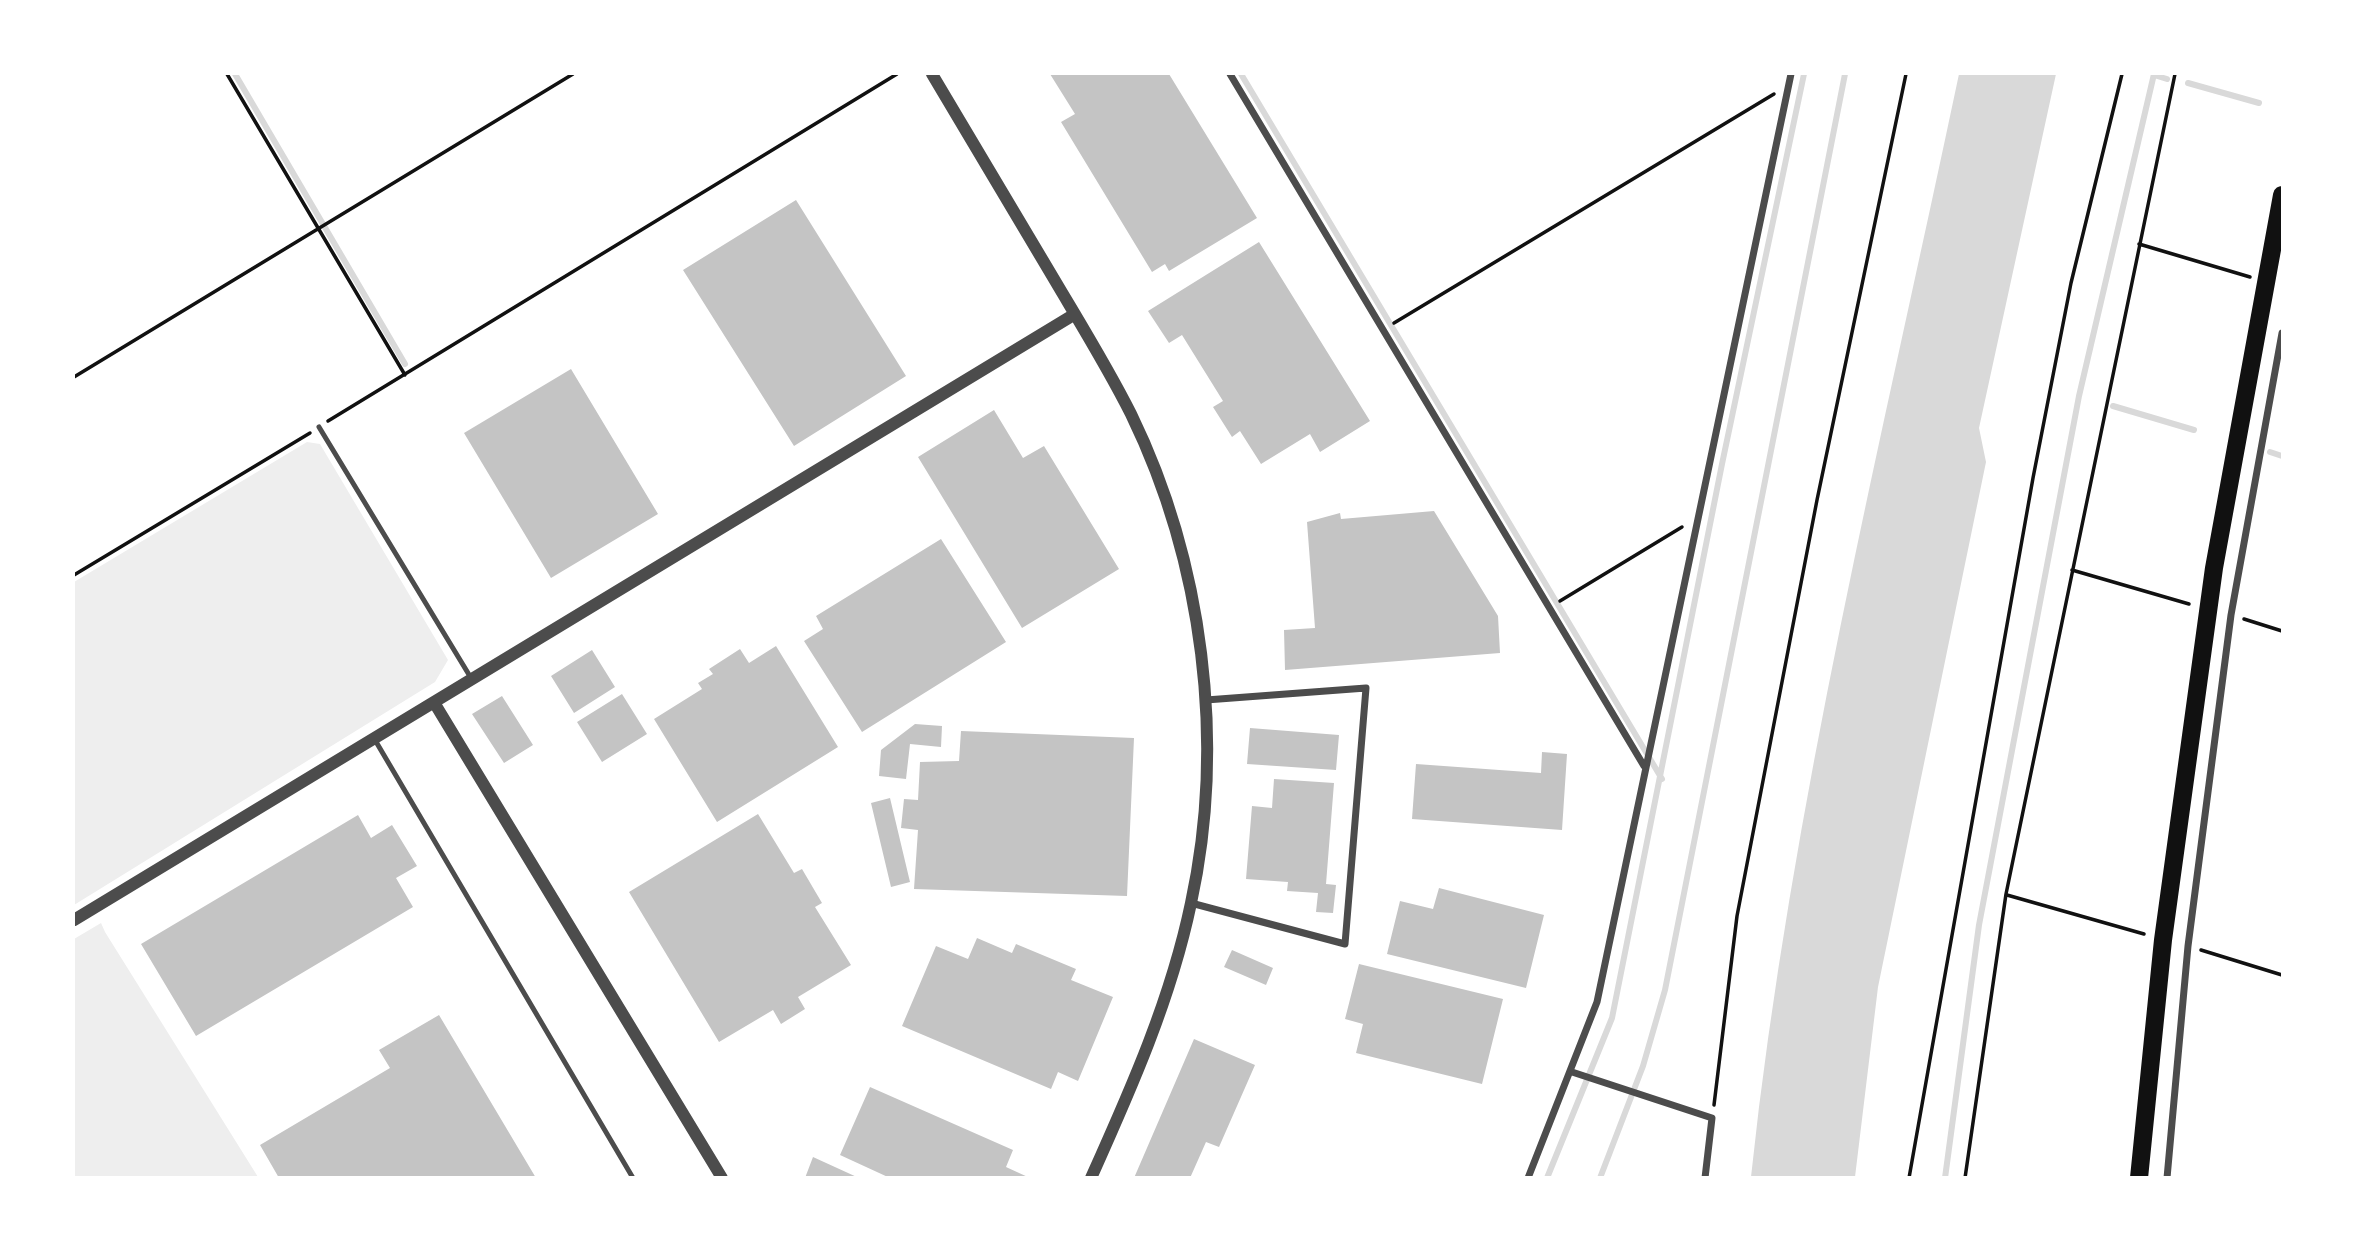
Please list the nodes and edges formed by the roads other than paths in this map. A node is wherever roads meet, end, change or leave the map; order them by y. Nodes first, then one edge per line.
1 (932, 74) edge
2 (1230, 74) edge
3 (1791, 74) edge
4 (2283, 195) edge
5 (1074, 314) junction
6 (2283, 333) edge
7 (319, 427) road end
8 (473, 680) junction
9 (1206, 700) junction
10 (435, 704) junction
11 (374, 740) junction
12 (1645, 766) junction
13 (1191, 903) junction
14 (74, 920) edge
15 (1572, 1072) junction
16 (633, 1178) edge
17 (722, 1178) edge
18 (1091, 1178) edge
19 (1528, 1178) edge
20 (1705, 1178) edge
21 (2138, 1178) edge
22 (2166, 1178) edge

1 - 5 street
2 - 12 street
3 - 12 street
4 - 21 highway
5 - 8 street
5 - 9 street
6 - 22 street
7 - 8 lane
8 - 10 street
9 - 13 street
9 - 13 street
10 - 11 street
10 - 17 street
11 - 14 street
11 - 16 lane
12 - 15 street
13 - 18 street
15 - 19 street
15 - 20 street

